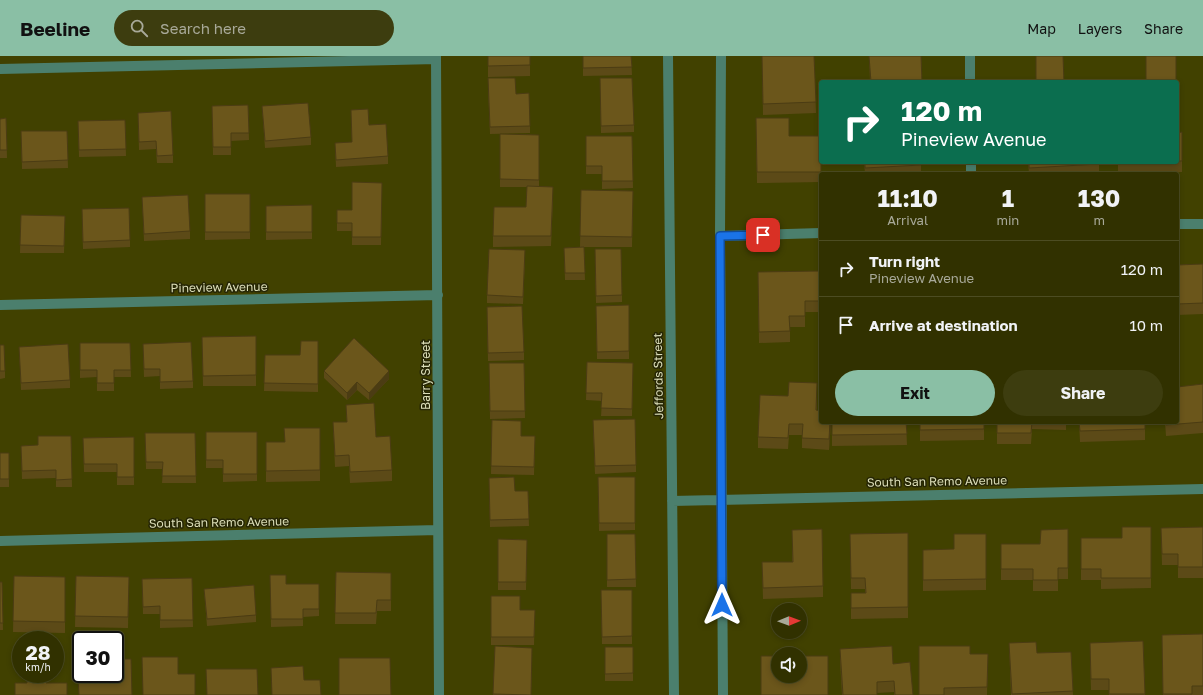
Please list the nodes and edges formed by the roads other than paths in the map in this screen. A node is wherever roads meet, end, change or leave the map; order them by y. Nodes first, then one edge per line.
1 (668, 56) edge
2 (721, 56) edge
3 (970, 56) edge
4 (436, 57) edge
5 (0, 69) edge
6 (970, 80) edge
7 (1179, 224) edge
8 (1203, 224) edge
9 (819, 233) edge
10 (720, 236) junction
11 (438, 295) junction
12 (0, 305) edge
13 (1203, 488) edge
14 (721, 499) junction
15 (672, 500) junction
16 (438, 530) junction
17 (0, 541) edge
18 (439, 695) edge
19 (674, 695) edge
20 (723, 695) edge

1 - 15 street, Jeffords Street
2 - 10 street
3 - 6 street
4 - 5 street
4 - 11 street, Barry Street
7 - 8 street
9 - 10 street
10 - 14 street
11 - 12 street, Pineview Avenue
11 - 16 street, Barry Street
13 - 14 street, South San Remo Avenue
14 - 15 street, South San Remo Avenue
14 - 20 street
15 - 19 street, Jeffords Street
16 - 17 street, South San Remo Avenue
16 - 18 street, Barry Street

